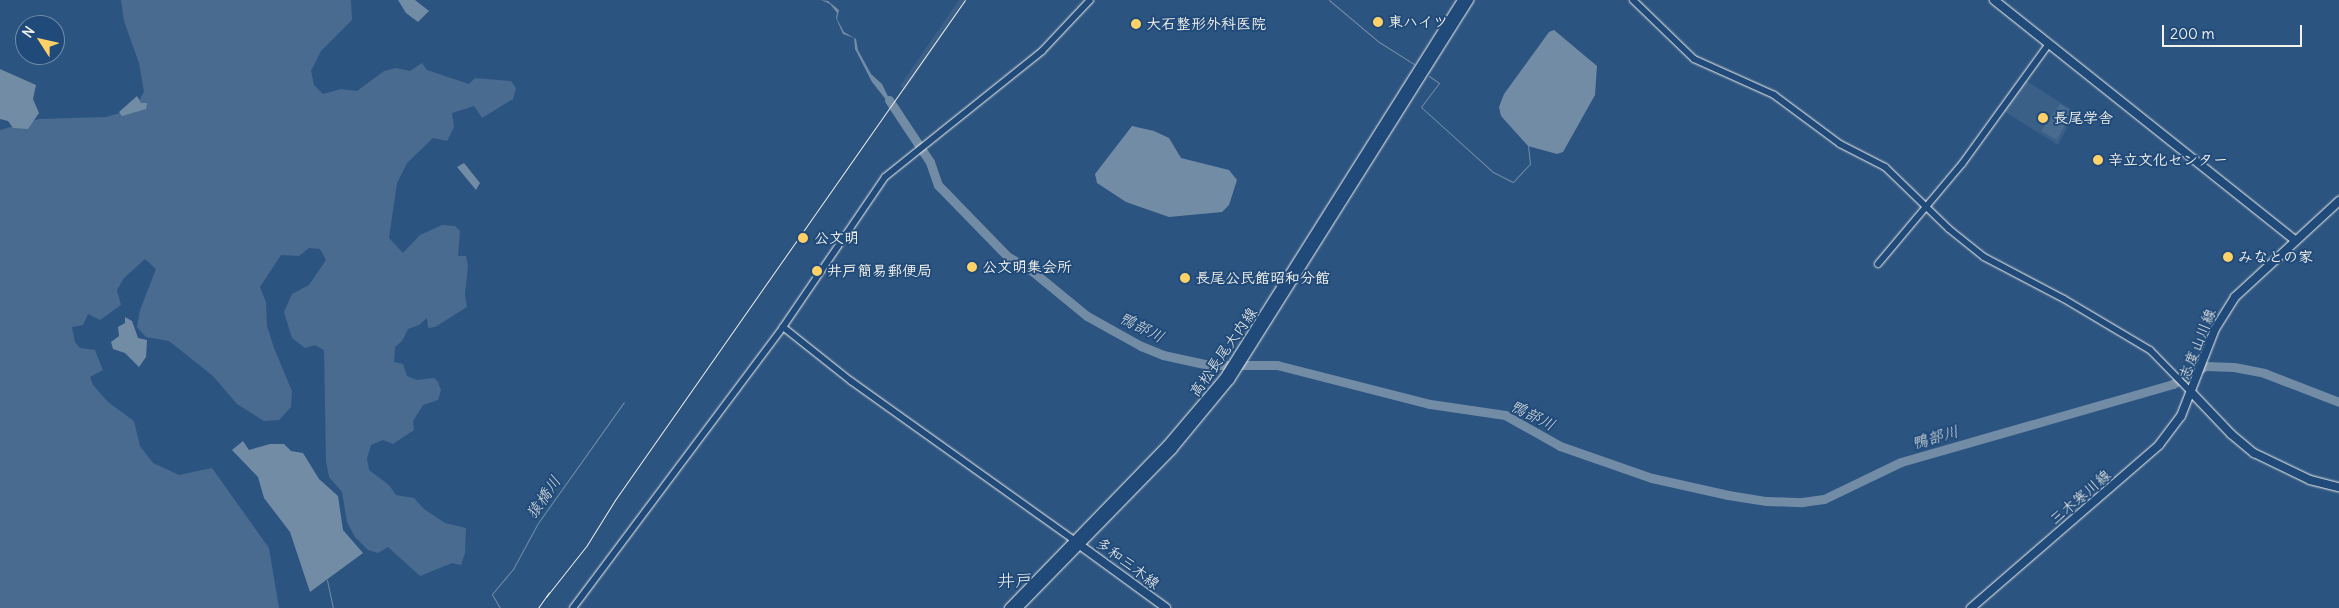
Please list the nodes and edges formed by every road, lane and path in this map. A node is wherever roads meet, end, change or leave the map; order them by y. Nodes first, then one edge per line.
1 (1090, 0) edge
2 (1462, 0) edge
3 (1469, 0) edge
4 (1633, 0) edge
5 (1994, 0) edge
6 (2049, 44) junction
7 (2339, 201) edge
8 (1926, 206) junction
9 (2295, 240) junction
10 (1878, 264) dead end
11 (784, 327) junction
12 (1254, 340) junction
13 (2192, 393) junction
14 (2339, 487) edge
15 (1078, 543) junction
16 (573, 608) edge
17 (1009, 608) edge
18 (1018, 608) edge
19 (1166, 608) edge
20 (1971, 608) edge

1 - 11 street
2 - 12 main road, 高松長尾大内線
3 - 12 main road, 高松長尾大内線
4 - 8 street
5 - 6 main road
6 - 8 street
6 - 9 main road
7 - 9 main road
8 - 10 street
8 - 13 street
9 - 13 main road, 志度山川線
11 - 15 street
11 - 16 street
12 - 15 main road, 高松長尾大内線
13 - 14 main road, 志度山川線
13 - 20 main road, 三木寒川線
15 - 17 main road, 高松長尾大内線
15 - 18 main road, 高松長尾大内線
15 - 19 main road, 多和三木線

